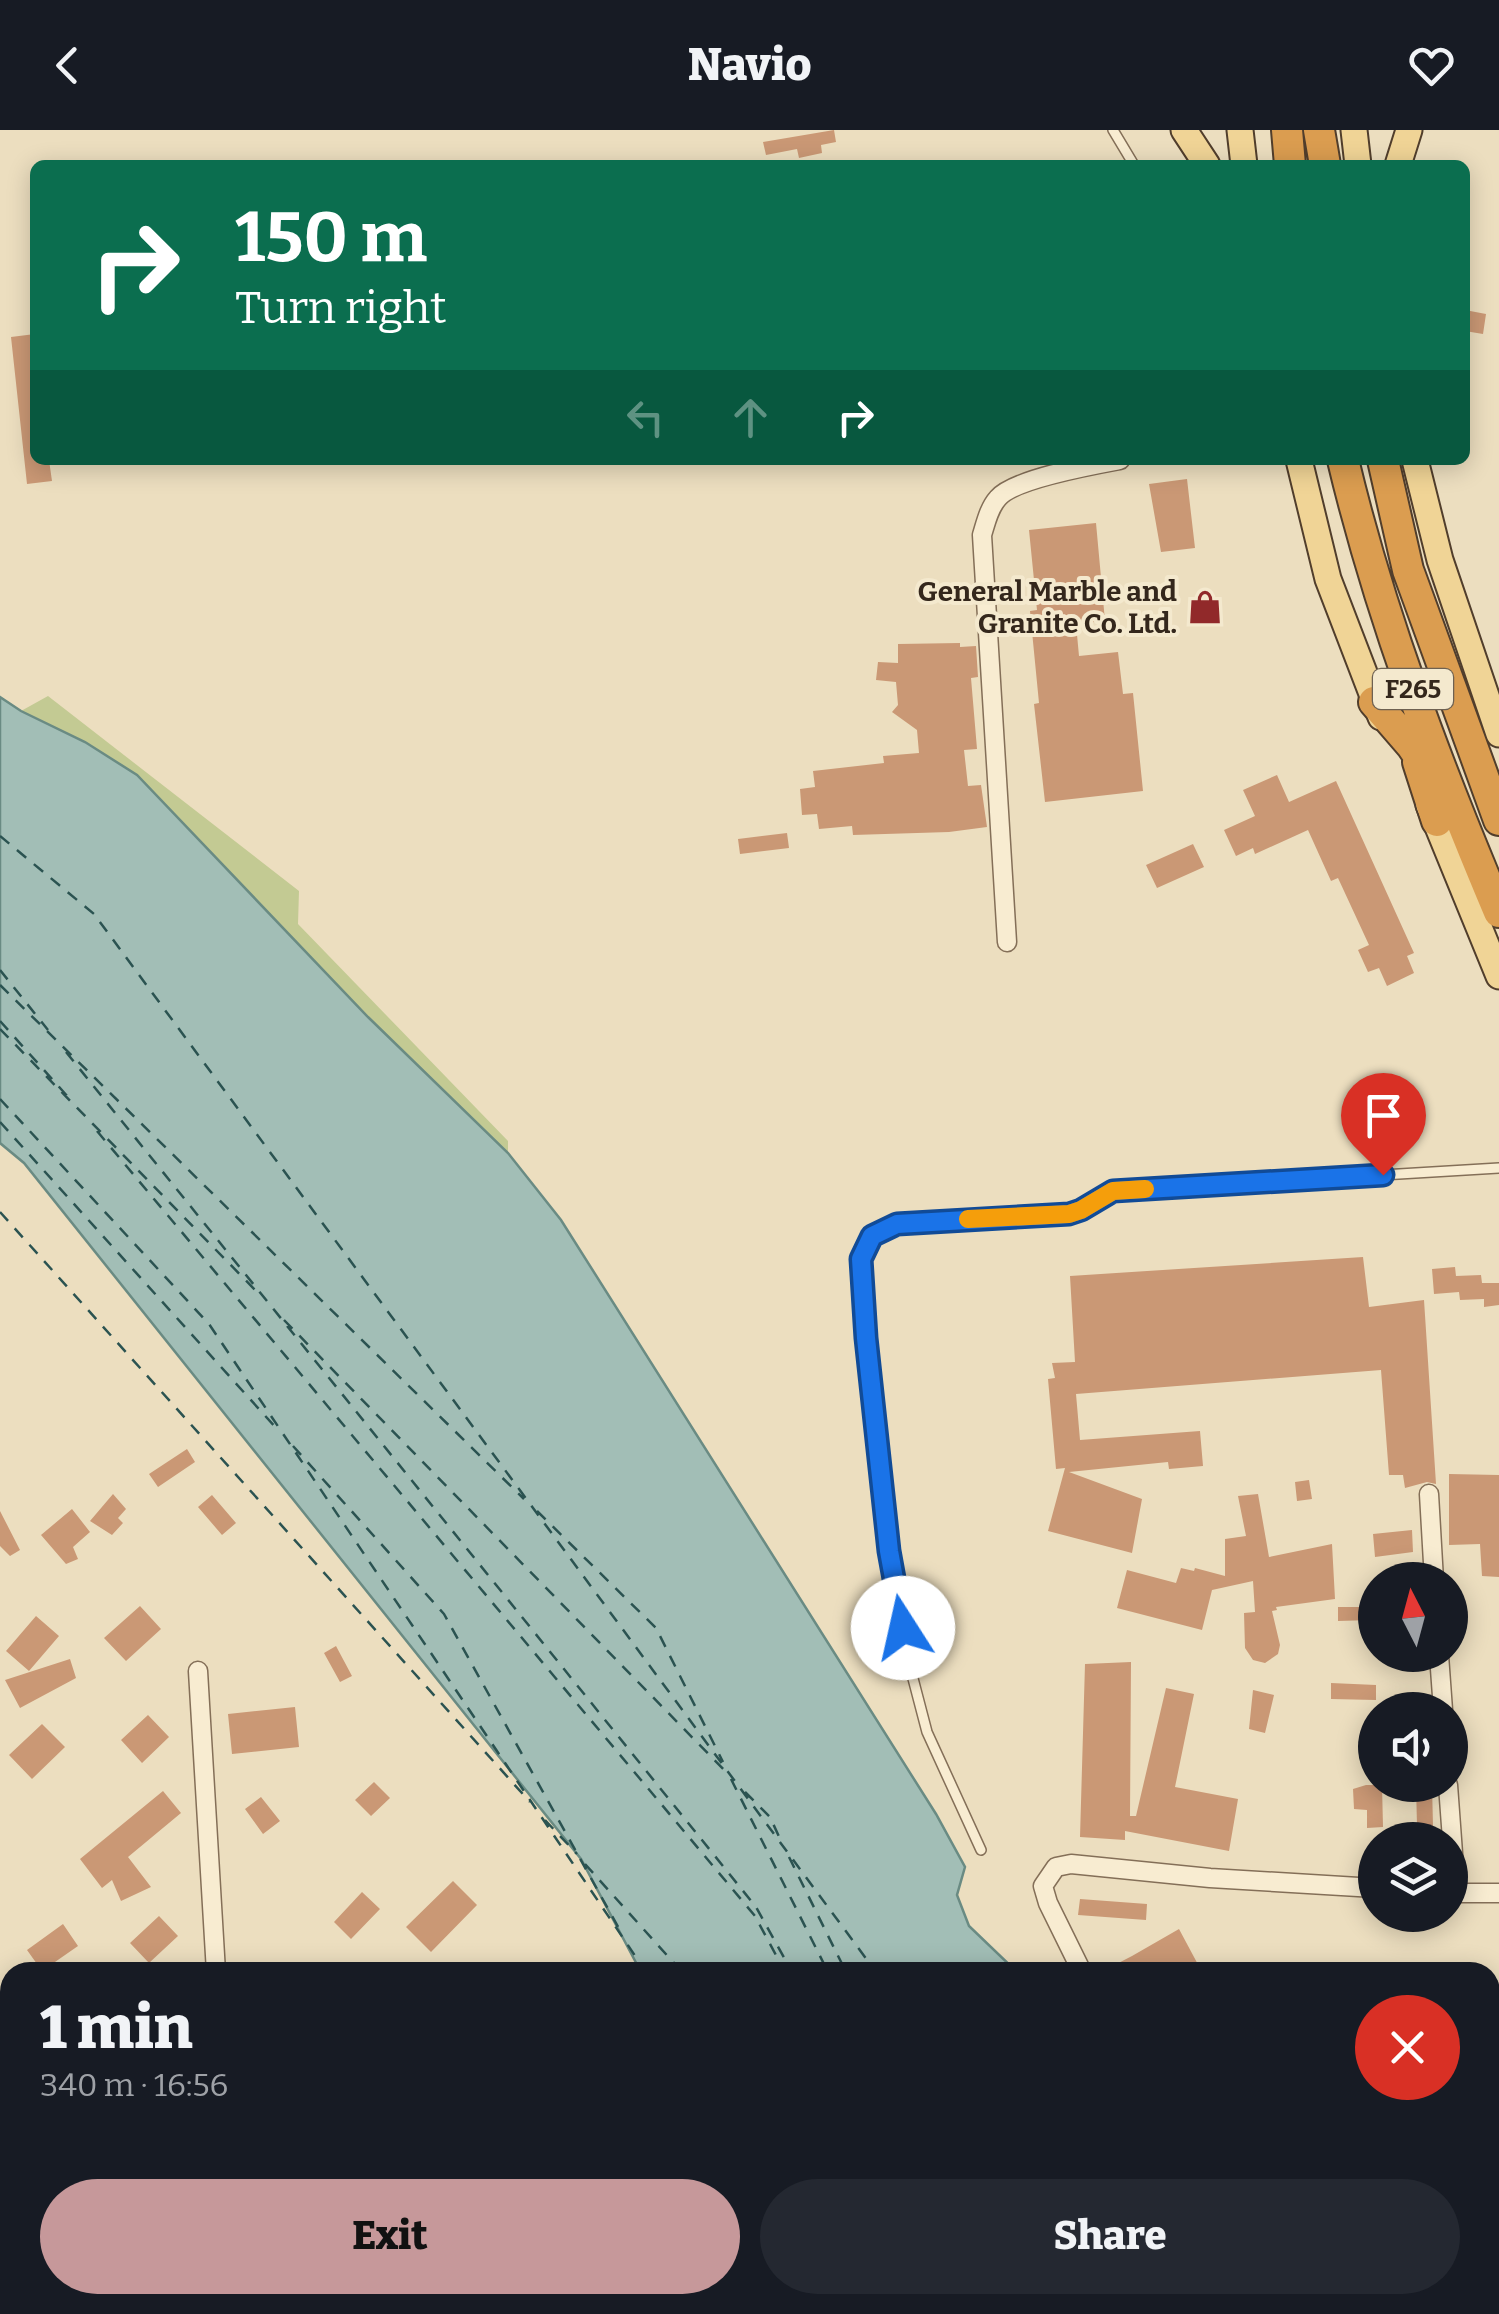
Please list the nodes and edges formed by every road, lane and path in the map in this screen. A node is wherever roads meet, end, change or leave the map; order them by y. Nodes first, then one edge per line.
1 (1114, 130) edge
2 (1184, 130) edge
3 (1240, 130) edge
4 (1287, 130) edge
5 (1318, 130) edge
6 (1354, 130) edge
7 (1409, 130) edge
8 (1131, 160) edge
9 (1204, 160) edge
10 (1243, 160) edge
11 (1290, 160) edge
12 (1324, 160) edge
13 (1357, 160) edge
14 (1400, 160) edge
15 (1099, 465) edge
16 (1300, 465) edge
17 (1344, 465) edge
18 (1384, 465) edge
19 (1416, 465) edge
20 (1412, 685) junction
21 (1374, 702) junction
22 (1499, 734) edge
23 (1412, 746) junction
24 (1492, 800) edge
25 (1452, 818) junction
26 (1499, 912) edge
27 (1007, 942) dead end
28 (1499, 976) edge
29 (1499, 1168) edge
30 (1428, 1494) dead end
31 (1433, 1562) edge
32 (198, 1671) dead end
33 (981, 1850) dead end
34 (1358, 1887) edge
35 (1499, 1893) edge
36 (1468, 1894) edge
37 (215, 1962) edge
38 (1077, 1962) edge

1 - 8 lane
2 - 9 main road
3 - 10 main road
4 - 11 highway
5 - 12 highway
6 - 13 main road
7 - 14 main road
15 - 27 street
16 - 21 main road
17 - 20 highway, F265
18 - 24 highway, F265
19 - 22 main road
20 - 23 highway
20 - 25 highway, F265
21 - 23 highway
21 - 25 main road
23 - 25 highway
24 - 25 highway
25 - 26 highway, F265
25 - 28 main road
29 - 33 lane
30 - 31 street
32 - 37 street
34 - 38 street
35 - 36 street

